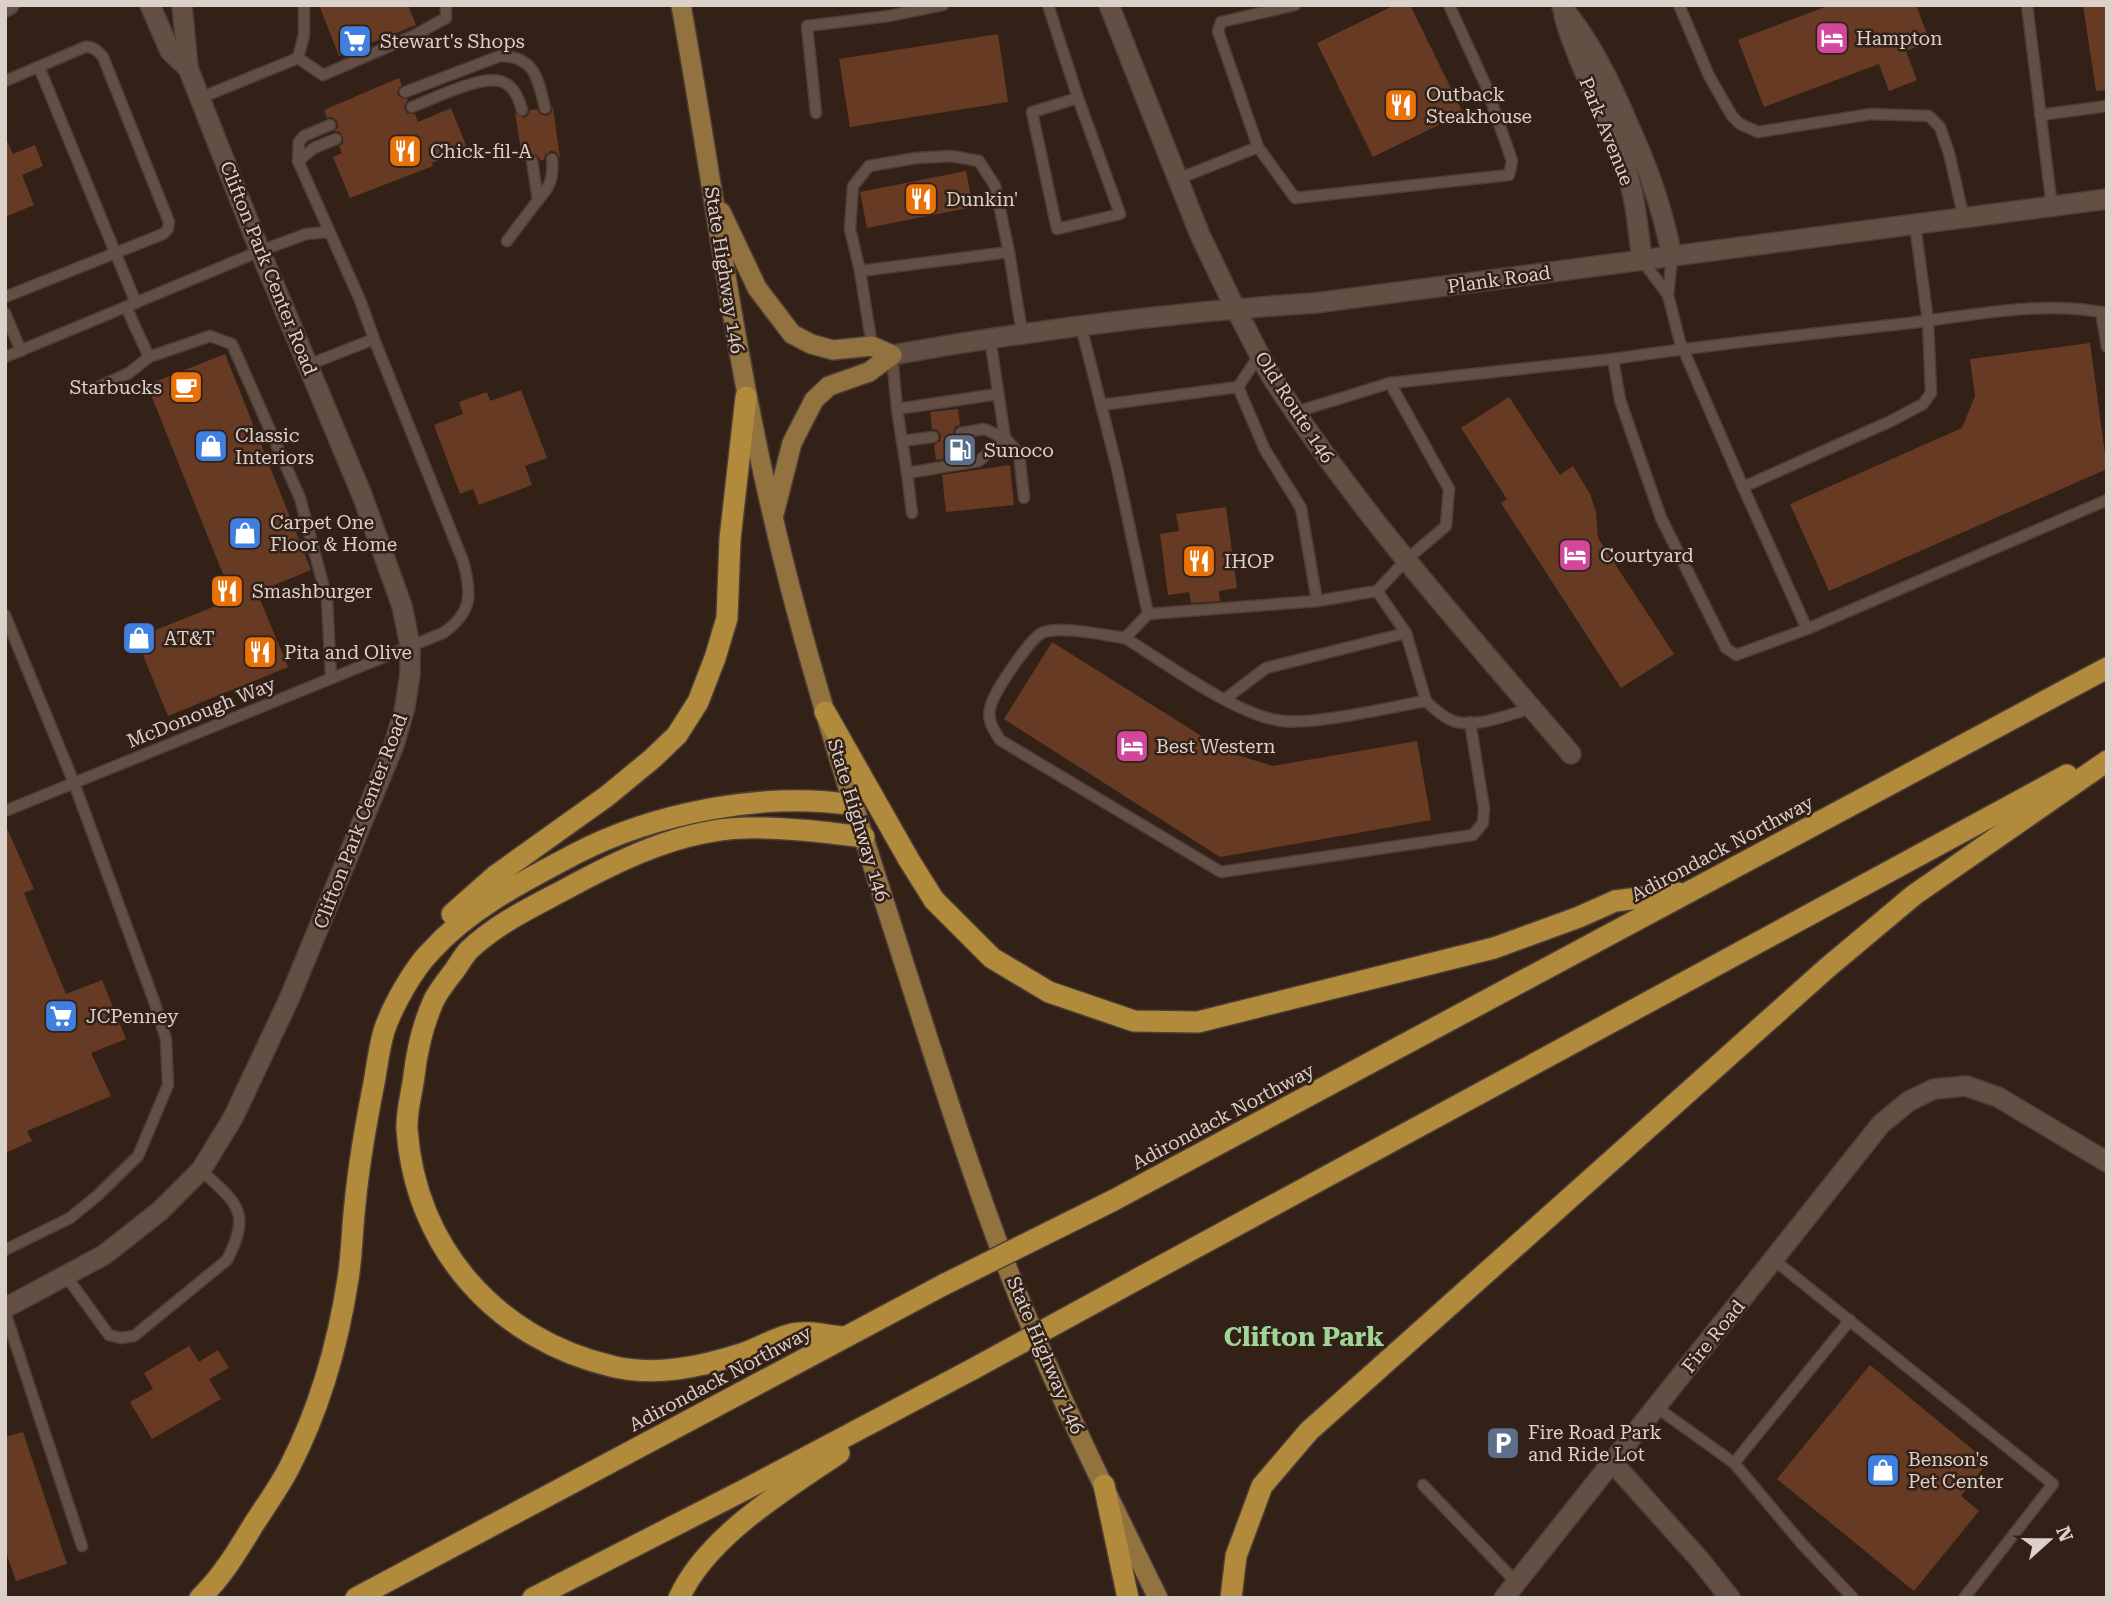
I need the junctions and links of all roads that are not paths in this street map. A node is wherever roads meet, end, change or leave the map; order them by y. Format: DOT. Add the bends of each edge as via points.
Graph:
graph roads {
  1 [pos="150,5"];
  2 [pos="182,5"];
  3 [pos="446,5"];
  4 [pos="681,5"];
  5 [pos="693,5"];
  6 [pos="943,5"];
  7 [pos="1048,5"];
  8 [pos="1109,5"];
  9 [pos="1295,5"];
  10 [pos="1449,5"];
  11 [pos="1679,5"];
  12 [pos="2026,5"];
  13 [pos="307,6"];
  14 [pos="1561,6"];
  15 [pos="687,36"];
  16 [pos="298,58"];
  17 [pos="39,67"];
  18 [pos="188,68"];
  19 [pos="5,80"];
  20 [pos="405,92"];
  21 [pos="200,98"];
  22 [pos="1078,98"];
  23 [pos="2107,106"];
  24 [pos="412,107"];
  25 [pos="545,108"];
  26 [pos="522,110"];
  27 [pos="816,113"];
  28 [pos="2040,115"];
  29 [pos="330,125"];
  30 [pos="336,139"];
  31 [pos="1258,148"];
  32 [pos="552,159"];
  33 [pos="298,161"];
  34 [pos="532,161"];
  35 [pos="1178,179"];
  36 [pos="712,192"];
  37 [pos="2107,199"];
  38 [pos="538,200"];
  39 [pos="2052,207"];
  40 [pos="1964,219"];
  41 [pos="1915,225"];
  42 [pos="329,232"];
  43 [pos="507,241"];
  44 [pos="260,251"];
  45 [pos="1009,252"];
  46 [pos="116,254"];
  47 [pos="1672,257"];
  48 [pos="1642,260"];
  49 [pos="860,271"];
  50 [pos="1668,295"];
  51 [pos="5,297"];
  52 [pos="131,305"];
  53 [pos="1236,308"];
  54 [pos="5,313"];
  55 [pos="2104,313"];
  56 [pos="1928,321"];
  57 [pos="1081,326"];
  58 [pos="1022,333"];
  59 [pos="990,338"];
  60 [pos="374,339"];
  61 [pos="872,346"];
  62 [pos="2107,347"];
  63 [pos="1682,349"];
  64 [pos="21,351"];
  65 [pos="1260,354"];
  66 [pos="892,355"];
  67 [pos="5,357"];
  68 [pos="149,358"];
  69 [pos="1613,359"];
  70 [pos="308,365"];
  71 [pos="1390,383"];
  72 [pos="1238,387"];
  73 [pos="96,388"];
  74 [pos="998,394"];
  75 [pos="746,397"];
  76 [pos="1101,405"];
  77 [pos="897,409"];
  78 [pos="1296,412"];
  79 [pos="961,433"];
  80 [pos="933,437"];
  81 [pos="1005,438"];
  82 [pos="902,441"];
  83 [pos="907,474"];
  84 [pos="1743,487"];
  85 [pos="1024,498"];
  86 [pos="2107,500"];
  87 [pos="912,513"];
  88 [pos="773,518"];
  89 [pos="1406,560"];
  90 [pos="1377,591"];
  91 [pos="1317,601"];
  92 [pos="1148,614"];
  93 [pos="5,615"];
  94 [pos="1807,629"];
  95 [pos="1406,633"];
  96 [pos="1125,638"];
  97 [pos="410,645"];
  98 [pos="2107,668"];
  99 [pos="331,677"];
  100 [pos="1225,699"];
  101 [pos="1426,701"];
  102 [pos="1532,708"];
  103 [pos="825,712"];
  104 [pos="1470,722"];
  105 [pos="2107,753"];
  106 [pos="1571,754"];
  107 [pos="2107,761"];
  108 [pos="74,783"];
  109 [pos="853,805"];
  110 [pos="5,811"];
  111 [pos="864,837"];
  112 [pos="1691,891"];
  113 [pos="430,951"];
  114 [pos="2107,1162"];
  115 [pos="201,1170"];
  116 [pos="5,1250"];
  117 [pos="1774,1260"];
  118 [pos="66,1276"];
  119 [pos="5,1310"];
  120 [pos="1850,1320"];
  121 [pos="845,1337"];
  122 [pos="932,1392"];
  123 [pos="1656,1407"];
  124 [pos="1614,1463"];
  125 [pos="1734,1463"];
  126 [pos="1104,1485"];
  127 [pos="1423,1485"];
  128 [pos="82,1546"];
  129 [pos="1510,1590"];
  130 [pos="200,1598"];
  131 [pos="356,1598"];
  132 [pos="533,1598"];
  133 [pos="679,1598"];
  134 [pos="1128,1598"];
  135 [pos="1158,1598"];
  136 [pos="1231,1598"];
  137 [pos="1730,1598"];
  138 [pos="1853,1598"];
  139 [pos="1964,1598"];
  1 -- 18 [label="street, Clifton Park Center Road" via="170,51"];
  2 -- 18 [label="street"];
  3 -- 16 [label="lane" via="446,18 323,75"];
  4 -- 15 [label="main road, State Highway 146"];
  5 -- 15 [label="main road"];
  6 -- 27 [label="lane" via="807,26"];
  7 -- 22 [label="lane"];
  8 -- 35 [label="street, Old Route 146"];
  9 -- 31 [label="lane" via="1221,22 1218,31"];
  10 -- 31 [label="lane" via="1486,86 1512,161 1509,175 1295,198"];
  11 -- 40 [label="lane" via="1709,76 1740,124 1758,132 1871,114 1929,117 1940,127 1949,153"];
  12 -- 28 [label="lane"];
  13 -- 16 [label="lane"];
  14 -- 47 [label="street" via="1597,57 1651,175"];
  14 -- 48 [label="street, Park Avenue" via="1581,66 1625,166"];
  15 -- 36 [label="main road, State Highway 146"];
  16 -- 21 [label="lane"];
  17 -- 19 [label="lane"];
  17 -- 46 [label="lane"];
  17 -- 46 [label="lane" via="90,46 103,57 169,222 163,234"];
  18 -- 21 [label="street, Clifton Park Center Road"];
  20 -- 25 [label="lane" via="500,56 515,56 524,60 539,80"];
  21 -- 44 [label="street, Clifton Park Center Road"];
  22 -- 22 [label="lane" via="1120,214 1056,229 1032,112"];
  23 -- 28 [label="lane"];
  24 -- 26 [label="lane" via="473,84 500,81 517,95"];
  28 -- 39 [label="lane"];
  29 -- 33 [label="lane" via="304,136"];
  30 -- 33 [label="lane"];
  31 -- 35 [label="lane"];
  32 -- 38 [label="lane" via="552,181"];
  33 -- 42 [label="lane"];
  34 -- 38 [label="lane"];
  35 -- 53 [label="street, Old Route 146"];
  36 -- 61 [label="main road" via="757,288 792,334 833,349"];
  36 -- 75 [label="main road, State Highway 146"];
  37 -- 39 [label="street, Plank Road"];
  38 -- 43 [label="lane"];
  39 -- 40 [label="street, Plank Road"];
  40 -- 41 [label="street, Plank Road"];
  41 -- 47 [label="street, Plank Road"];
  41 -- 56 [label="lane"];
  42 -- 44 [label="lane" via="306,234"];
  42 -- 60 [label="lane"];
  44 -- 52 [label="lane"];
  44 -- 70 [label="street, Clifton Park Center Road"];
  45 -- 49 [label="lane"];
  45 -- 49 [label="lane" via="995,186 979,161 951,156 916,158 869,166 853,186 850,229"];
  45 -- 58 [label="lane"];
  46 -- 51 [label="lane"];
  46 -- 52 [label="lane"];
  47 -- 48 [label="street, Plank Road"];
  47 -- 50 [label="lane"];
  48 -- 50 [label="lane"];
  48 -- 53 [label="street, Plank Road" via="1315,303"];
  49 -- 61 [label="lane"];
  50 -- 63 [label="lane"];
  52 -- 64 [label="lane"];
  52 -- 68 [label="lane"];
  53 -- 57 [label="street, Plank Road"];
  53 -- 65 [label="street, Old Route 146"];
  54 -- 64 [label="lane"];
  55 -- 56 [label="lane" via="2084,309 1984,312"];
  55 -- 62 [label="lane"];
  56 -- 63 [label="lane"];
  56 -- 84 [label="lane" via="1931,393 1923,404"];
  57 -- 58 [label="street, Plank Road"];
  57 -- 76 [label="lane"];
  58 -- 59 [label="street, Plank Road"];
  59 -- 66 [label="street, Plank Road"];
  59 -- 74 [label="lane"];
  60 -- 70 [label="lane"];
  60 -- 97 [label="lane, McDonough Way" via="469,583 468,602 459,622"];
  61 -- 66 [label="main road"];
  63 -- 69 [label="lane"];
  63 -- 84 [label="lane"];
  64 -- 67 [label="lane"];
  65 -- 72 [label="lane"];
  65 -- 78 [label="street, Old Route 146"];
  66 -- 77 [label="lane"];
  66 -- 88 [label="main road" via="869,372 829,386 814,400 792,443"];
  68 -- 73 [label="lane"];
  68 -- 99 [label="lane" via="210,336 232,344 300,498 327,599"];
  69 -- 71 [label="lane"];
  69 -- 94 [label="lane" via="1620,400 1661,518 1726,648 1736,655"];
  70 -- 97 [label="street, Clifton Park Center Road" via="362,495 402,607"];
  71 -- 78 [label="lane"];
  71 -- 89 [label="lane" via="1449,489 1446,526"];
  72 -- 76 [label="lane"];
  72 -- 91 [label="lane" via="1265,450 1301,508"];
  74 -- 77 [label="lane"];
  74 -- 81 [label="lane"];
  75 -- 88 [label="main road, State Highway 146"];
  75 -- 113 [label="highway" via="730,539 727,618 698,702 677,735 652,759 454,910"];
  76 -- 92 [label="lane"];
  77 -- 82 [label="lane"];
  78 -- 89 [label="street, Old Route 146" via="1346,486"];
  79 -- 81 [label="lane" via="984,429"];
  80 -- 82 [label="lane"];
  81 -- 83 [label="lane" via="979,461"];
  81 -- 85 [label="lane" via="1018,453"];
  82 -- 83 [label="lane"];
  83 -- 87 [label="lane"];
  84 -- 94 [label="lane"];
  86 -- 94 [label="lane"];
  88 -- 103 [label="main road, State Highway 146"];
  89 -- 90 [label="lane"];
  89 -- 102 [label="street, Old Route 146"];
  90 -- 91 [label="lane"];
  90 -- 95 [label="lane"];
  91 -- 92 [label="lane"];
  92 -- 96 [label="lane"];
  93 -- 108 [label="lane"];
  95 -- 100 [label="lane" via="1266,668"];
  95 -- 101 [label="lane"];
  96 -- 100 [label="lane"];
  96 -- 104 [label="lane" via="1054,629 1040,633 1028,642 991,705 990,723 1000,740 1221,872 1473,835 1482,823 1484,808"];
  97 -- 99 [label="lane, McDonough Way"];
  97 -- 115 [label="street, Clifton Park Center Road" via="405,707 394,745 290,997 233,1118"];
  98 -- 112 [label="highway, Adirondack Northway"];
  99 -- 108 [label="lane, McDonough Way"];
  100 -- 101 [label="lane" via="1258,715 1292,721"];
  101 -- 104 [label="lane" via="1454,721"];
  102 -- 104 [label="lane"];
  102 -- 106 [label="street, Old Route 146"];
  103 -- 109 [label="main road, State Highway 146"];
  103 -- 112 [label="highway" via="934,900 992,958 1049,992 1134,1021 1198,1022 1494,948 1615,901"];
  105 -- 122 [label="highway, bridge"];
  107 -- 136 [label="highway" via="1914,895 1826,968 1309,1431 1262,1486 1236,1556"];
  108 -- 110 [label="lane, McDonough Way"];
  108 -- 116 [label="lane" via="154,1001 166,1040 168,1086 138,1156 70,1218"];
  109 -- 111 [label="main road, State Highway 146"];
  109 -- 113 [label="highway" via="784,801 644,825 592,845 478,909"];
  111 -- 121 [label="highway" via="779,828 700,833 606,867 512,917 467,952 435,999 417,1050 407,1127 415,1181 436,1238 466,1280 500,1313 542,1341 615,1367 662,1371 742,1354 793,1333"];
  111 -- 126 [label="main road, State Highway 146" via="942,1082 1017,1293"];
  112 -- 121 [label="highway, Adirondack Northway, bridge" via="1112,1201"];
  113 -- 130 [label="highway" via="384,1030 362,1148 349,1278 333,1353 312,1415 289,1469 243,1542"];
  114 -- 117 [label="street, Fire Road" via="1998,1097 1966,1086 1934,1089 1909,1101 1881,1124"];
  115 -- 118 [label="street, Clifton Park Center Road" via="160,1211 104,1255"];
  115 -- 118 [label="lane" via="233,1201 240,1216 233,1248 227,1260 134,1336 110,1335"];
  117 -- 120 [label="lane"];
  117 -- 123 [label="street, Fire Road"];
  118 -- 119 [label="street, Clifton Park Center Road"];
  119 -- 128 [label="lane"];
  120 -- 125 [label="lane"];
  120 -- 139 [label="lane" via="2053,1484"];
  121 -- 131 [label="highway, Adirondack Northway"];
  122 -- 132 [label="highway"];
  122 -- 133 [label="highway" via="759,1507 705,1558"];
  123 -- 124 [label="street, Fire Road"];
  123 -- 125 [label="lane"];
  124 -- 129 [label="street, Fire Road"];
  124 -- 137 [label="street"];
  125 -- 138 [label="lane"];
  126 -- 134 [label="highway"];
  126 -- 135 [label="main road, State Highway 146"];
  127 -- 129 [label="lane"];
}
